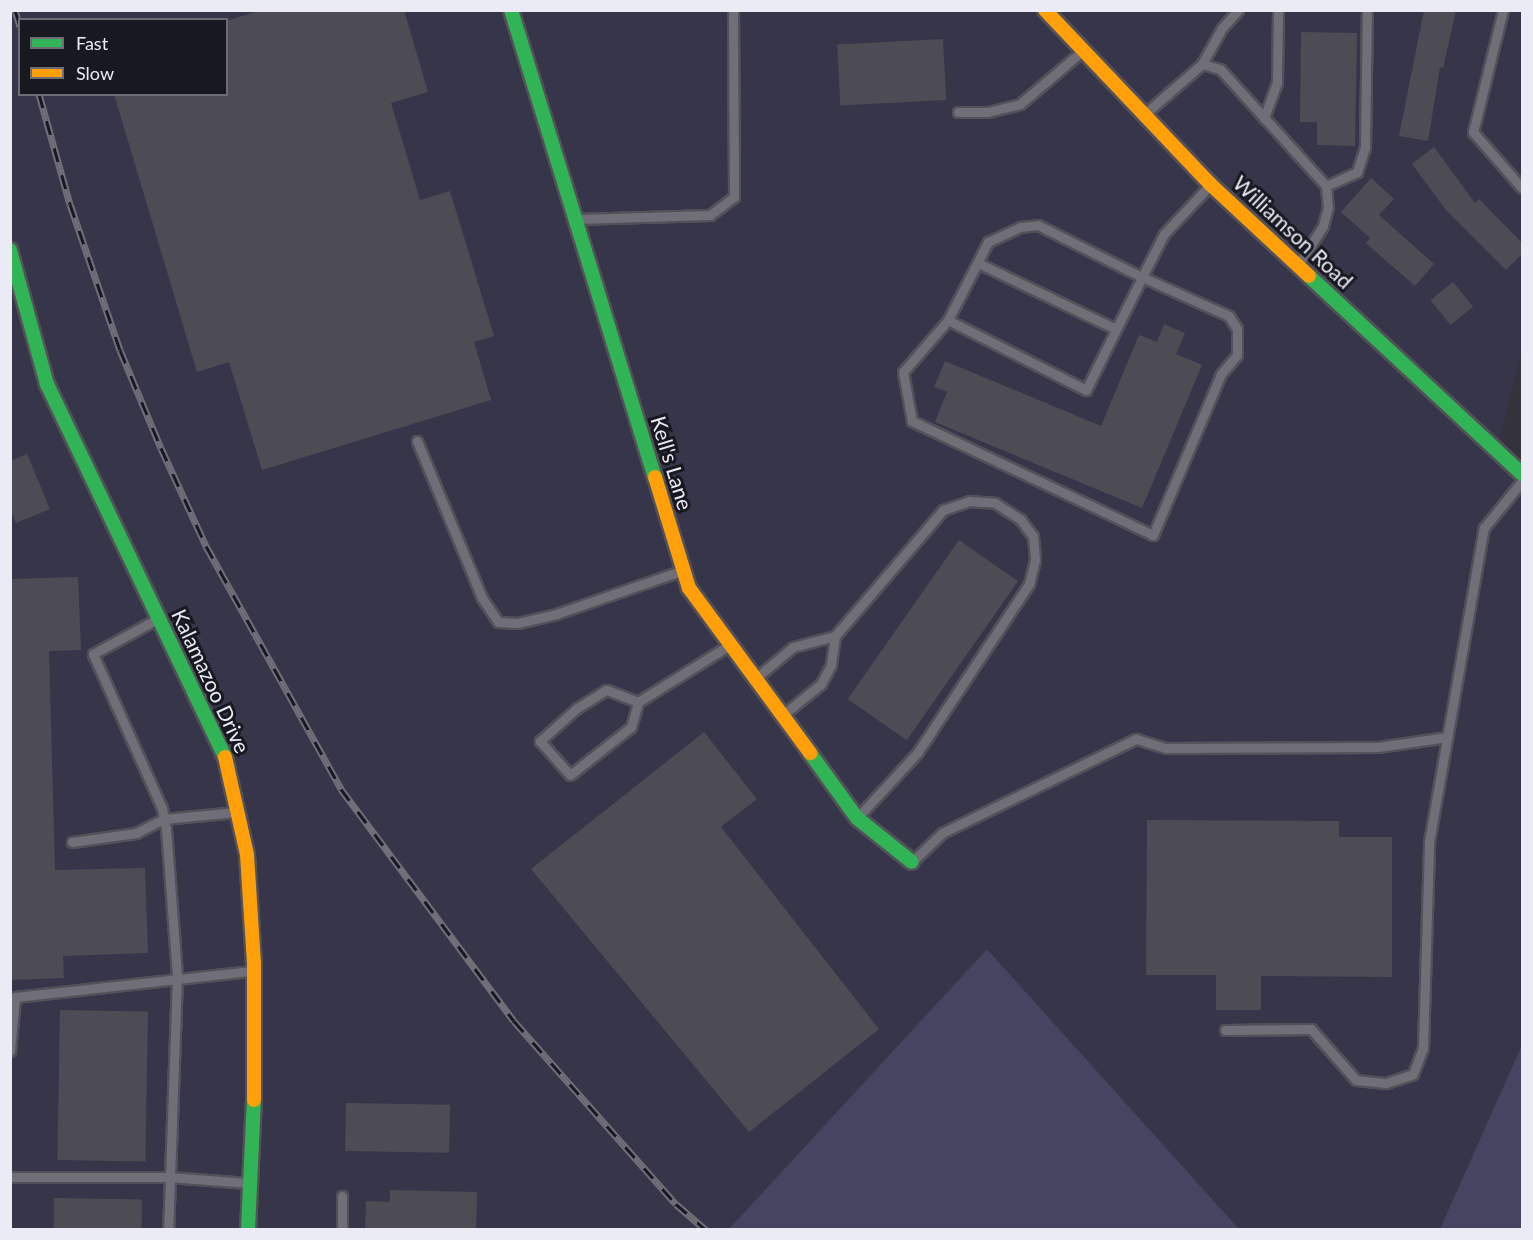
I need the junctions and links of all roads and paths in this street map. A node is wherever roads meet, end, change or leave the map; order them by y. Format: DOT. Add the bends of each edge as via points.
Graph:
graph roads {
  1 [pos="511,10"];
  2 [pos="733,10"];
  3 [pos="1046,10"];
  4 [pos="1238,10"];
  5 [pos="1278,10"];
  6 [pos="1367,10"];
  7 [pos="1503,10"];
  8 [pos="1083,50"];
  9 [pos="1202,64"];
  10 [pos="958,112"];
  11 [pos="1144,114"];
  12 [pos="1264,118"];
  13 [pos="1210,184"];
  14 [pos="1326,186"];
  15 [pos="1522,188"];
  16 [pos="574,220"];
  17 [pos="10,250"];
  18 [pos="978,263"];
  19 [pos="1298,264"];
  20 [pos="1142,277"];
  21 [pos="948,320"];
  22 [pos="1116,329"];
  23 [pos="417,441"];
  24 [pos="1522,474"];
  25 [pos="1522,481"];
  26 [pos="683,570"];
  27 [pos="159,618"];
  28 [pos="835,636"];
  29 [pos="730,645"];
  30 [pos="755,679"];
  31 [pos="638,702"];
  32 [pos="782,715"];
  33 [pos="1447,737"];
  34 [pos="238,811"];
  35 [pos="857,818"];
  36 [pos="164,819"];
  37 [pos="72,842"];
  38 [pos="912,862"];
  39 [pos="254,971"];
  40 [pos="177,977"];
  41 [pos="1225,1030"];
  42 [pos="10,1051"];
  43 [pos="10,1177"];
  44 [pos="169,1177"];
  45 [pos="251,1183"];
  46 [pos="342,1196"];
  47 [pos="168,1230"];
  48 [pos="248,1230"];
  49 [pos="342,1230"];
  1 -- 16 [label="street, Kell's Lane"];
  2 -- 16 [label="lane" via="734,197 710,215"];
  3 -- 8 [label="street, Williamson Road"];
  4 -- 9 [label="lane" via="1222,28"];
  5 -- 12 [label="lane" via="1277,83"];
  6 -- 14 [label="lane" via="1365,148 1357,172"];
  7 -- 15 [label="lane" via="1473,132"];
  8 -- 10 [label="lane" via="1020,104 988,112"];
  8 -- 11 [label="street, Williamson Road"];
  9 -- 11 [label="lane"];
  9 -- 12 [label="lane" via="1220,69"];
  11 -- 13 [label="street, Williamson Road"];
  12 -- 14 [label="lane"];
  13 -- 19 [label="street, Williamson Road"];
  13 -- 20 [label="lane" via="1164,234"];
  14 -- 19 [label="lane" via="1328,207 1323,225"];
  16 -- 26 [label="street, Kell's Lane"];
  17 -- 27 [label="street, Kalamazoo Drive" via="47,384"];
  18 -- 20 [label="lane" via="988,242 1020,226 1038,225"];
  18 -- 21 [label="lane"];
  18 -- 22 [label="lane"];
  19 -- 24 [label="street, Williamson Road"];
  20 -- 21 [label="lane" via="1230,316 1237,329 1237,355 1221,374 1153,535 912,421 903,372"];
  20 -- 22 [label="lane"];
  21 -- 22 [label="lane" via="1086,390"];
  23 -- 26 [label="lane" via="482,598 498,622 518,623 593,604"];
  25 -- 33 [label="lane" via="1484,528"];
  26 -- 29 [label="street, Kell's Lane" via="689,588"];
  27 -- 34 [label="street, Kalamazoo Drive" via="228,764"];
  27 -- 36 [label="lane" via="93,654"];
  28 -- 30 [label="lane" via="793,647"];
  28 -- 32 [label="lane" via="831,665 821,684"];
  28 -- 35 [label="lane" via="943,510 969,501 995,503 1020,519 1033,536 1035,560 1029,584 918,752"];
  29 -- 30 [label="street, Kell's Lane"];
  29 -- 31 [label="lane"];
  30 -- 32 [label="street, Kell's Lane"];
  31 -- 31 [label="lane" via="631,727 570,775 540,741 577,708 606,690"];
  32 -- 35 [label="street, Kell's Lane"];
  33 -- 38 [label="lane" via="1349,747 1166,748 1136,739 942,832"];
  33 -- 41 [label="lane" via="1429,842 1423,1048 1413,1074 1386,1083 1356,1080 1311,1029"];
  34 -- 36 [label="lane"];
  34 -- 39 [label="street, Kalamazoo Drive" via="247,855"];
  35 -- 38 [label="street, Kell's Lane"];
  36 -- 37 [label="lane" via="136,833"];
  36 -- 40 [label="lane"];
  39 -- 40 [label="lane"];
  39 -- 45 [label="street, Kalamazoo Drive"];
  40 -- 42 [label="lane" via="15,997"];
  40 -- 44 [label="lane"];
  43 -- 44 [label="lane"];
  44 -- 45 [label="lane"];
  44 -- 47 [label="lane"];
  45 -- 48 [label="street, Kalamazoo Drive"];
  46 -- 49 [label="lane"];
}
